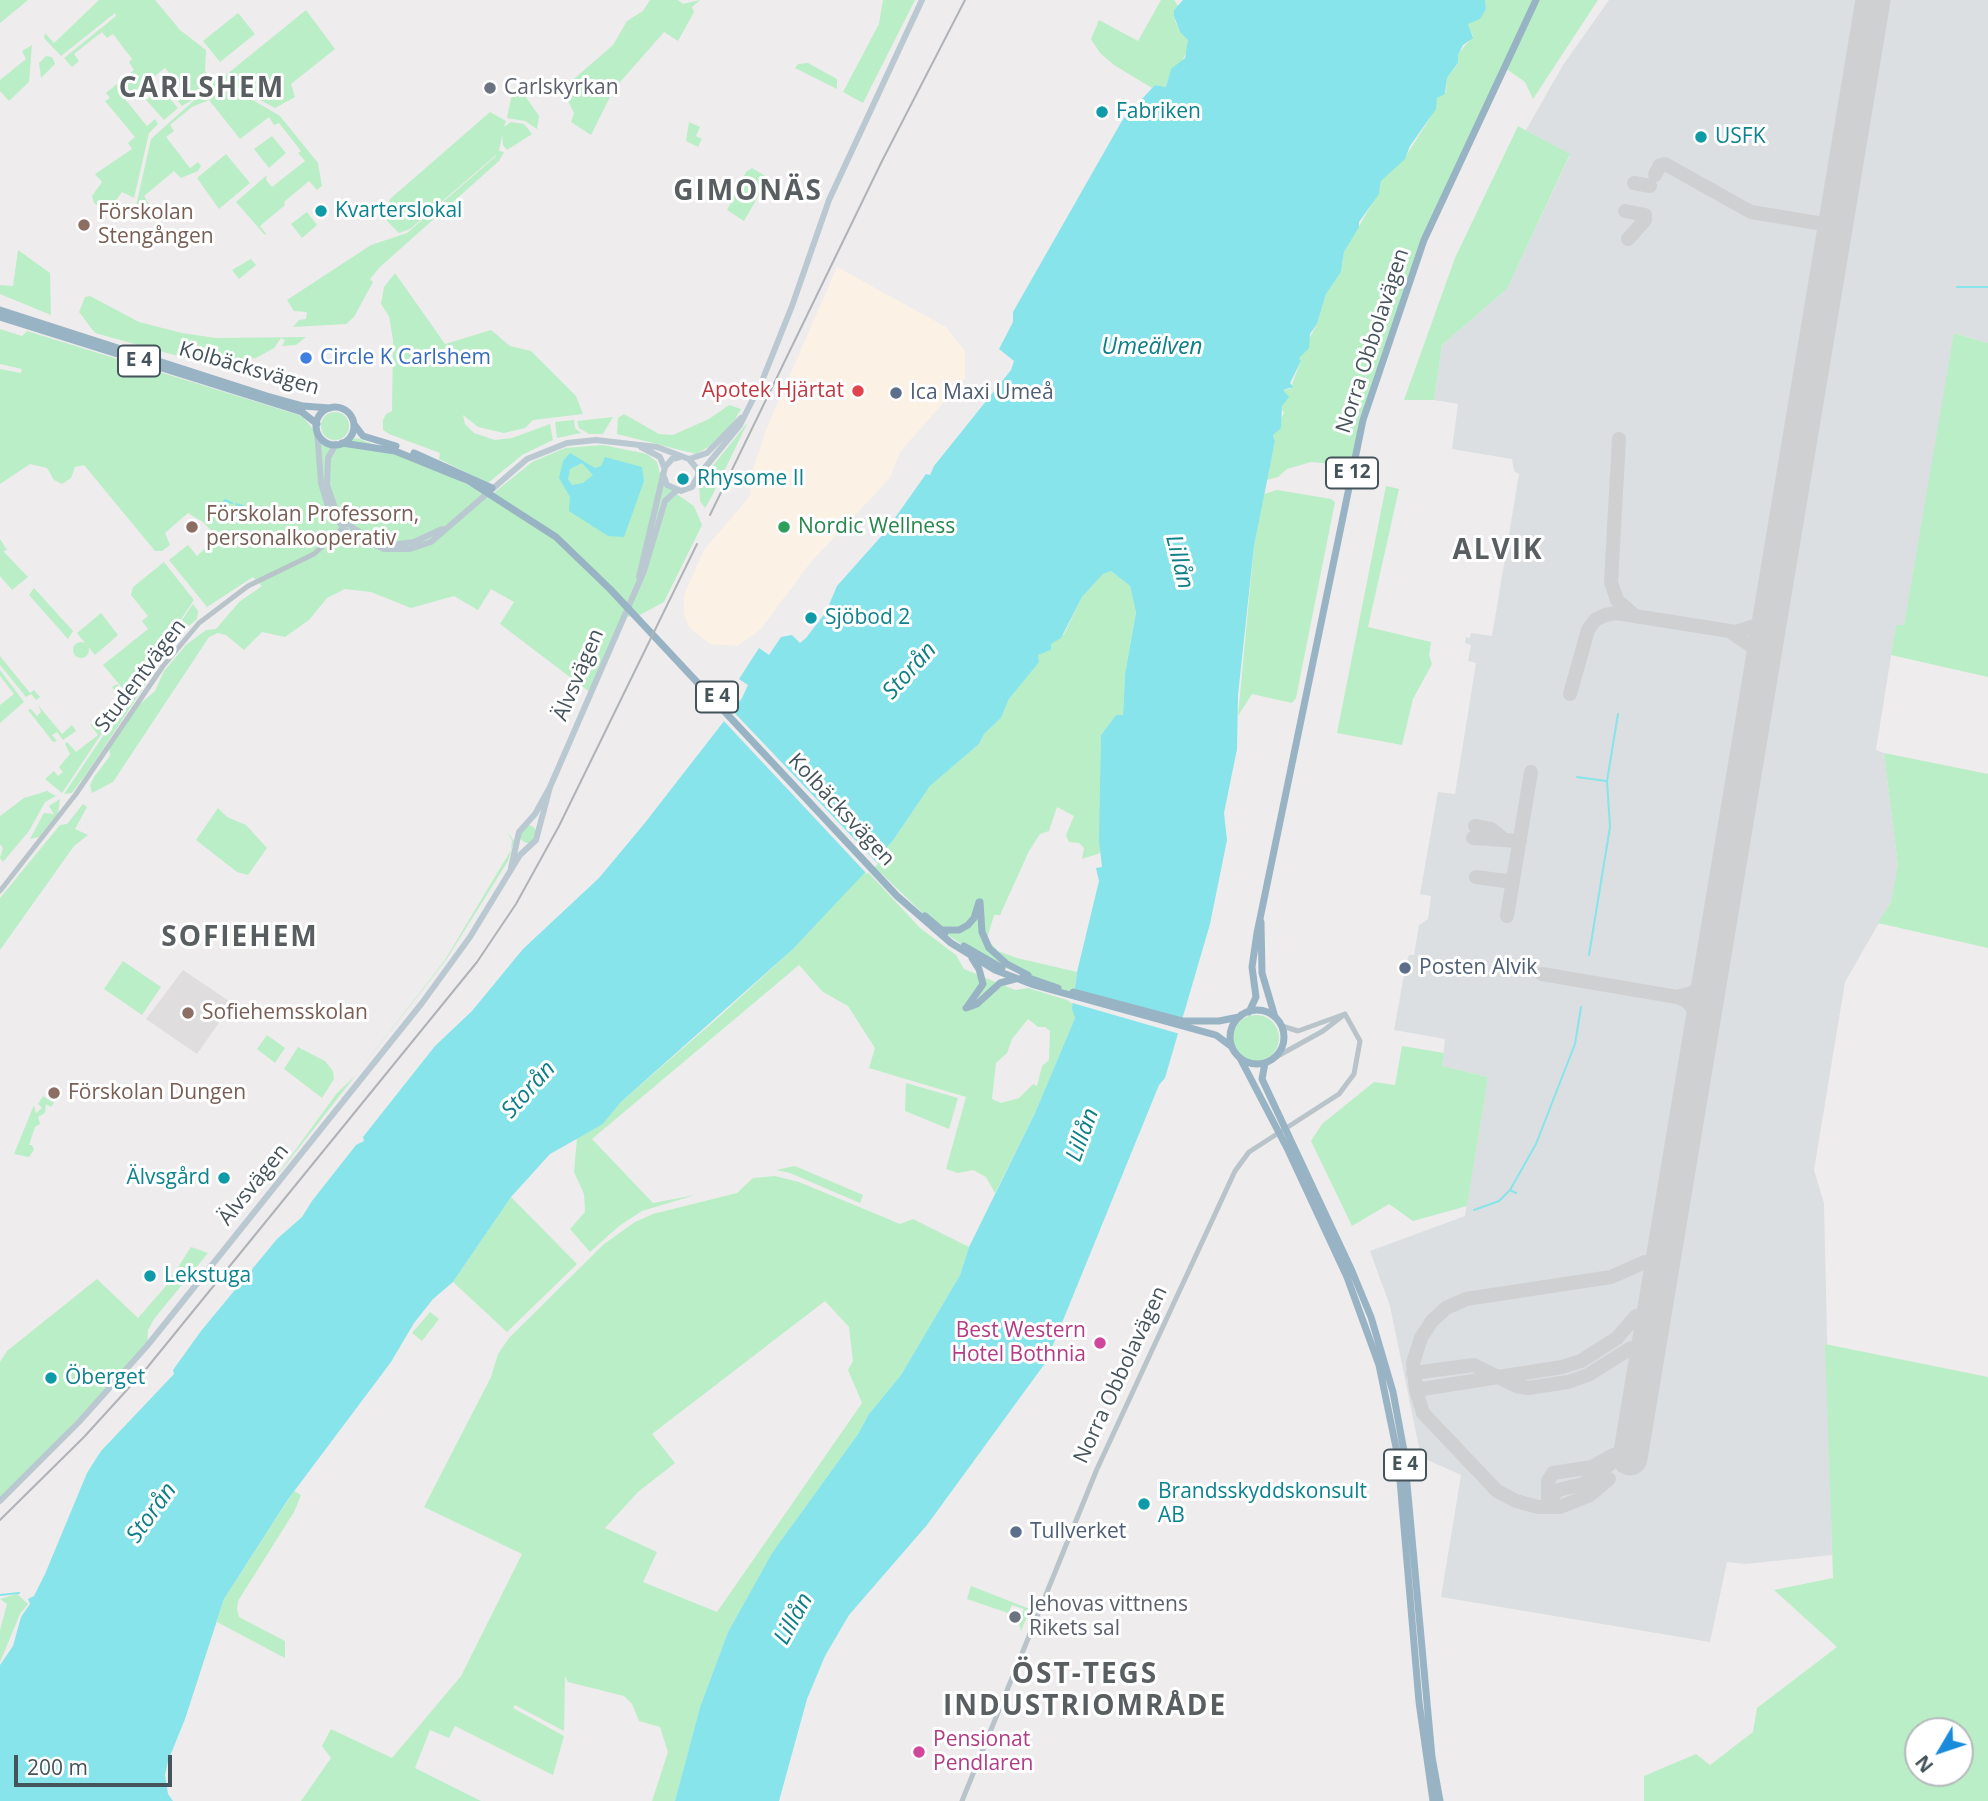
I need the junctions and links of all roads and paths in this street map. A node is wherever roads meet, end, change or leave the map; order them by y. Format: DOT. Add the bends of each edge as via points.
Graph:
graph roads {
  1 [pos="922,0"];
  2 [pos="1536,0"];
  3 [pos="0,310"];
  4 [pos="0,317"];
  5 [pos="330,408"];
  6 [pos="743,417"];
  7 [pos="354,424"];
  8 [pos="317,427"];
  9 [pos="339,444"];
  10 [pos="641,447"];
  11 [pos="411,455"];
  12 [pos="686,458"];
  13 [pos="664,471"];
  14 [pos="698,476"];
  15 [pos="676,491"];
  16 [pos="345,526"];
  17 [pos="639,577"];
  18 [pos="551,787"];
  19 [pos="528,824"];
  20 [pos="538,833"];
  21 [pos="518,836"];
  22 [pos="530,844"];
  23 [pos="511,870"];
  24 [pos="0,891"];
  25 [pos="898,894"];
  26 [pos="1261,918"];
  27 [pos="941,930"];
  28 [pos="971,956"];
  29 [pos="1017,978"];
  30 [pos="1041,982"];
  31 [pos="1050,988"];
  32 [pos="1249,1012"];
  33 [pos="1345,1014"];
  34 [pos="1239,1017"];
  35 [pos="1276,1017"];
  36 [pos="1282,1026"];
  37 [pos="1194,1027"];
  38 [pos="1232,1047"];
  39 [pos="1276,1057"];
  40 [pos="1240,1058"];
  41 [pos="1265,1063"];
  42 [pos="1291,1149"];
  43 [pos="0,1501"];
  44 [pos="962,1801"];
  45 [pos="1433,1801"];
  46 [pos="1440,1801"];
  1 -- 6 [label="main road" via="829,200 778,344"];
  2 -- 26 [label="highway, Norra Obbolavägen / E 12" via="1424,240 1363,421"];
  3 -- 5 [label="highway, Kolbäcksvägen / E 4" via="267,396"];
  4 -- 8 [label="highway, Kolbäcksvägen / E 4" via="302,412"];
  5 -- 7 [label="highway, E 4" via="343,409"];
  5 -- 8 [label="highway" via="322,412"];
  6 -- 12 [label="main road" via="707,453"];
  6 -- 14 [label="main road"];
  7 -- 9 [label="highway" via="349,438"];
  7 -- 11 [label="highway, Kolbäcksvägen / E 4" via="363,436"];
  8 -- 9 [label="highway, E 4" via="323,439"];
  8 -- 16 [label="main road, Kolbäcksvägen" via="323,495"];
  9 -- 11 [label="highway, Kolbäcksvägen / E 4" via="373,445"];
  9 -- 16 [label="main road" via="328,458 326,480"];
  10 -- 12 [label="main road" via="657,447"];
  10 -- 13 [label="main road" via="660,457"];
  10 -- 16 [label="main road" via="587,440 545,450 518,466 450,525 414,542 371,539"];
  11 -- 25 [label="highway, Kolbäcksvägen / E 4" via="493,494 582,560"];
  12 -- 13 [label="main road" via="672,459"];
  12 -- 14 [label="main road" via="694,463"];
  13 -- 15 [label="main road" via="667,485"];
  13 -- 17 [label="main road, Älvsvägen"];
  14 -- 15 [label="main road" via="692,487"];
  15 -- 17 [label="main road, Älvsvägen" via="665,501"];
  16 -- 24 [label="street, Studentvägen" via="307,559 234,595 190,633"];
  17 -- 18 [label="main road, Älvsvägen"];
  18 -- 19 [label="main road, Älvsvägen"];
  18 -- 20 [label="main road, Älvsvägen"];
  19 -- 20 [label="main road"];
  19 -- 21 [label="main road"];
  20 -- 22 [label="main road"];
  21 -- 22 [label="main road"];
  21 -- 23 [label="main road, Älvsvägen"];
  22 -- 23 [label="main road, Älvsvägen"];
  23 -- 43 [label="main road, Älvsvägen" via="437,985 195,1288 110,1388"];
  25 -- 27 [label="highway, Kolbäcksvägen / E 4"];
  25 -- 28 [label="highway, Kolbäcksvägen / E 4" via="935,932"];
  26 -- 32 [label="highway, Norra Obbolavägen / E 12" via="1253,957 1255,1002"];
  26 -- 35 [label="highway, Norra Obbolavägen / E 12" via="1262,973"];
  27 -- 30 [label="highway, Kolbäcksvägen / E 4" via="999,966"];
  27 -- 30 [label="highway" via="968,925 980,902 982,932 989,948 1007,964"];
  28 -- 29 [label="highway, Kolbäcksvägen / E 4"];
  28 -- 29 [label="highway" via="983,984 966,1008 977,1004 1000,982"];
  29 -- 31 [label="highway, Kolbäcksvägen / E 4"];
  30 -- 31 [label="highway, Kolbäcksvägen / E 4"];
  31 -- 37 [label="highway, Kolbäcksvägen / E 4"];
  32 -- 34 [label="highway, E 4"];
  32 -- 35 [label="highway" via="1265,1011"];
  33 -- 36 [label="street" via="1298,1031"];
  33 -- 39 [label="street"];
  33 -- 44 [label="street, Norra Obbolavägen" via="1360,1041 1354,1074 1339,1094 1249,1153 1235,1171 1097,1469"];
  34 -- 37 [label="highway, Kolbäcksvägen / E 4"];
  34 -- 38 [label="highway" via="1232,1028"];
  35 -- 36 [label="highway"];
  36 -- 39 [label="highway" via="1284,1043"];
  37 -- 38 [label="highway, Kolbäcksvägen / E 4" via="1220,1036"];
  38 -- 40 [label="highway, E 4"];
  39 -- 41 [label="highway"];
  40 -- 41 [label="highway" via="1251,1064"];
  40 -- 42 [label="highway, E 4"];
  41 -- 42 [label="highway, E 4" via="1262,1079"];
  42 -- 45 [label="highway, E 4" via="1356,1298 1388,1398"];
  42 -- 46 [label="highway, E 4" via="1371,1317 1394,1392"];
}
